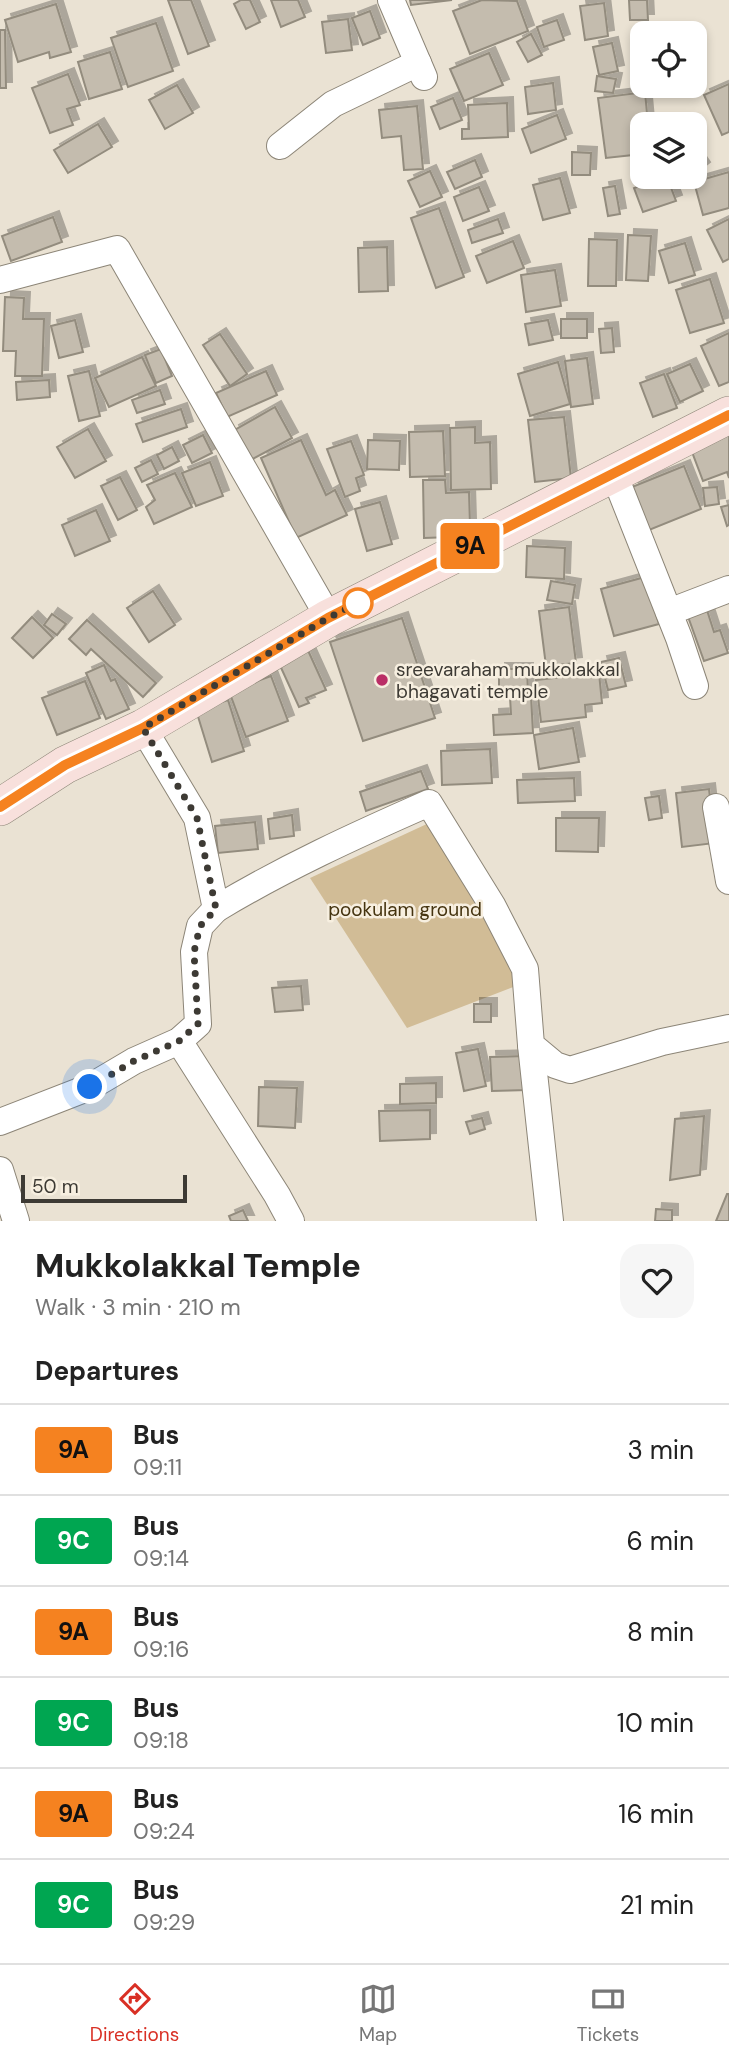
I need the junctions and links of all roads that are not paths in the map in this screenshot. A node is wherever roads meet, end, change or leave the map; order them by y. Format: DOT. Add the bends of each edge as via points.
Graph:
graph roads {
  1 [pos="391,0"];
  2 [pos="280,146"];
  3 [pos="0,280"];
  4 [pos="729,415"];
  5 [pos="614,474"];
  6 [pos="729,589"];
  7 [pos="669,612"];
  8 [pos="328,618"];
  9 [pos="695,686"];
  10 [pos="143,728"];
  11 [pos="0,805"];
  12 [pos="716,807"];
  13 [pos="729,881"];
  14 [pos="216,909"];
  15 [pos="729,1028"];
  16 [pos="179,1041"];
  17 [pos="531,1045"];
  18 [pos="0,1122"];
  19 [pos="0,1170"];
  20 [pos="16,1221"];
  21 [pos="291,1221"];
  22 [pos="550,1221"];
  1 -- 2 [label="street" via="421,70 332,104"];
  3 -- 8 [label="street" via="117,249"];
  4 -- 5 [label="main road"];
  5 -- 7 [label="street"];
  5 -- 8 [label="main road"];
  6 -- 7 [label="street"];
  7 -- 9 [label="street"];
  8 -- 10 [label="main road"];
  10 -- 11 [label="main road" via="65,765"];
  10 -- 14 [label="street" via="197,818"];
  12 -- 13 [label="street"];
  14 -- 16 [label="street" via="200,926 194,952 198,1024"];
  14 -- 17 [label="street" via="262,881 429,803 525,969"];
  15 -- 17 [label="street" via="662,1042 570,1070 555,1065"];
  16 -- 18 [label="street" via="90,1087"];
  16 -- 21 [label="street"];
  17 -- 22 [label="street"];
  19 -- 20 [label="street"];
}
